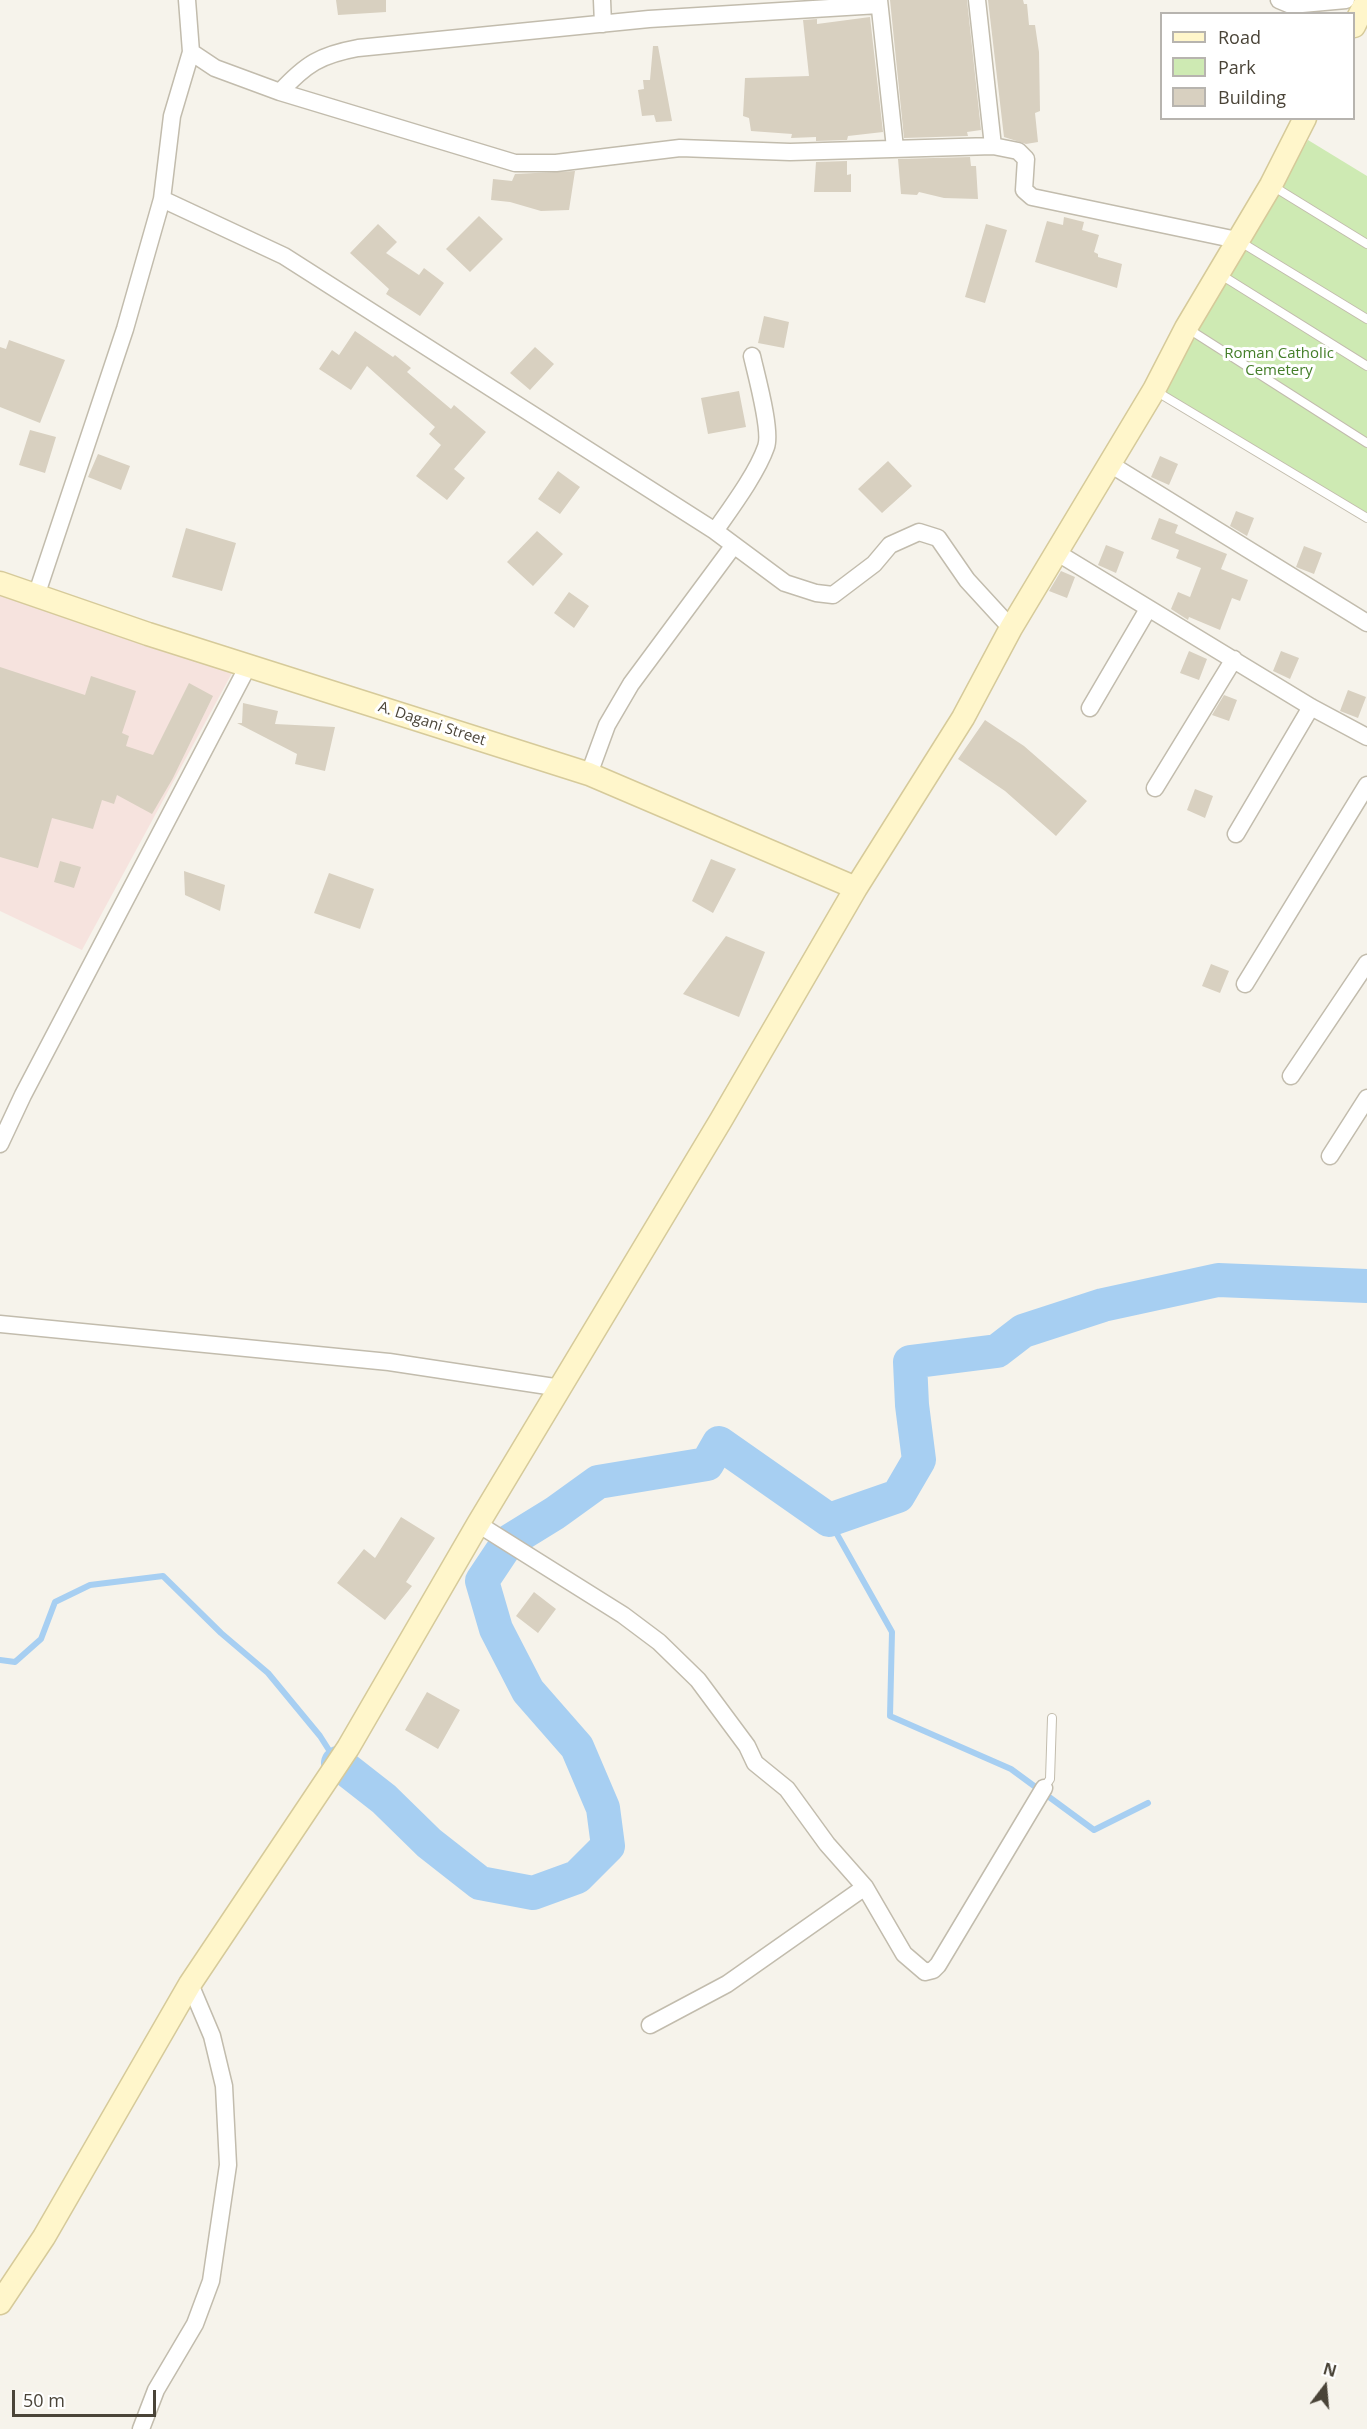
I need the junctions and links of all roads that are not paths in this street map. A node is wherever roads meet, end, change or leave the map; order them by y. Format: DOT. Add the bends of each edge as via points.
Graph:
graph roads {
  1 [pos="187,0"];
  2 [pos="602,0"];
  3 [pos="978,0"];
  4 [pos="1279,0"];
  5 [pos="1346,0"];
  6 [pos="1367,0"];
  7 [pos="879,2"];
  8 [pos="1355,22"];
  9 [pos="603,24"];
  10 [pos="191,52"];
  11 [pos="280,92"];
  12 [pos="1304,120"];
  13 [pos="993,147"];
  14 [pos="895,148"];
  15 [pos="1271,185"];
  16 [pos="162,199"];
  17 [pos="1237,240"];
  18 [pos="1367,244"];
  19 [pos="1218,273"];
  20 [pos="1367,319"];
  21 [pos="1186,328"];
  22 [pos="752,356"];
  23 [pos="1367,366"];
  24 [pos="1154,390"];
  25 [pos="1367,443"];
  26 [pos="1110,464"];
  27 [pos="1367,518"];
  28 [pos="715,531"];
  29 [pos="734,545"];
  30 [pos="1056,552"];
  31 [pos="0,583"];
  32 [pos="36,596"];
  33 [pos="1149,609"];
  34 [pos="1367,623"];
  35 [pos="1011,628"];
  36 [pos="1234,659"];
  37 [pos="248,666"];
  38 [pos="1311,706"];
  39 [pos="1090,708"];
  40 [pos="1367,737"];
  41 [pos="590,774"];
  42 [pos="1367,785"];
  43 [pos="1155,788"];
  44 [pos="1236,834"];
  45 [pos="856,888"];
  46 [pos="1367,963"];
  47 [pos="1245,984"];
  48 [pos="1291,1076"];
  49 [pos="1367,1098"];
  50 [pos="0,1144"];
  51 [pos="1330,1155"];
  52 [pos="0,1324"];
  53 [pos="561,1388"];
  54 [pos="484,1527"];
  55 [pos="1052,1718"];
  56 [pos="1044,1788"];
  57 [pos="865,1887"];
  58 [pos="189,1984"];
  59 [pos="650,2025"];
  60 [pos="0,2302"];
  61 [pos="141,2429"];
  1 -- 10 [label="street"];
  2 -- 9 [label="street"];
  3 -- 13 [label="street"];
  4 -- 5 [label="street" via="1292,5"];
  6 -- 8 [label="main road"];
  7 -- 9 [label="street"];
  7 -- 14 [label="street"];
  9 -- 11 [label="street" via="333,52 299,71"];
  10 -- 11 [label="street" via="215,68"];
  10 -- 16 [label="street" via="172,116"];
  11 -- 14 [label="street" via="515,163 556,163 680,148 790,152"];
  12 -- 15 [label="main road"];
  13 -- 14 [label="street"];
  13 -- 17 [label="street" via="1018,151 1026,159 1024,190 1032,197"];
  15 -- 17 [label="main road"];
  15 -- 18 [label="lane"];
  16 -- 28 [label="street" via="284,256"];
  16 -- 32 [label="street" via="125,329"];
  17 -- 19 [label="main road"];
  17 -- 20 [label="lane"];
  19 -- 21 [label="main road"];
  19 -- 23 [label="lane"];
  21 -- 24 [label="main road"];
  21 -- 25 [label="lane"];
  22 -- 28 [label="street" via="767,445"];
  24 -- 26 [label="main road"];
  24 -- 27 [label="lane"];
  26 -- 30 [label="main road"];
  26 -- 34 [label="street"];
  28 -- 29 [label="street"];
  29 -- 35 [label="street" via="785,583 833,595 874,564 890,546 919,532 938,538 967,580"];
  29 -- 41 [label="street" via="631,684 607,725"];
  30 -- 33 [label="street"];
  30 -- 35 [label="main road"];
  31 -- 32 [label="main road, A. Dagani Street"];
  32 -- 37 [label="main road, A. Dagani Street"];
  33 -- 36 [label="street"];
  33 -- 39 [label="street"];
  35 -- 45 [label="main road" via="963,718"];
  36 -- 38 [label="street"];
  36 -- 43 [label="street"];
  37 -- 41 [label="main road, A. Dagani Street"];
  37 -- 50 [label="street"];
  38 -- 40 [label="street"];
  38 -- 44 [label="street"];
  41 -- 45 [label="main road, A. Dagani Street"];
  42 -- 47 [label="street"];
  45 -- 53 [label="main road"];
  46 -- 48 [label="street"];
  49 -- 51 [label="street"];
  52 -- 53 [label="street" via="389,1362"];
  53 -- 54 [label="main road"];
  54 -- 57 [label="street" via="659,1642 698,1680 756,1763 787,1789"];
  54 -- 58 [label="main road" via="348,1748"];
  55 -- 56 [label="lane" via="1050,1779"];
  56 -- 57 [label="street" via="938,1965 928,1972 904,1954"];
  57 -- 59 [label="street" via="727,1984"];
  58 -- 60 [label="main road" via="44,2238"];
  58 -- 61 [label="street" via="212,2036 224,2086 228,2165 211,2281 195,2324 156,2390"];
}
